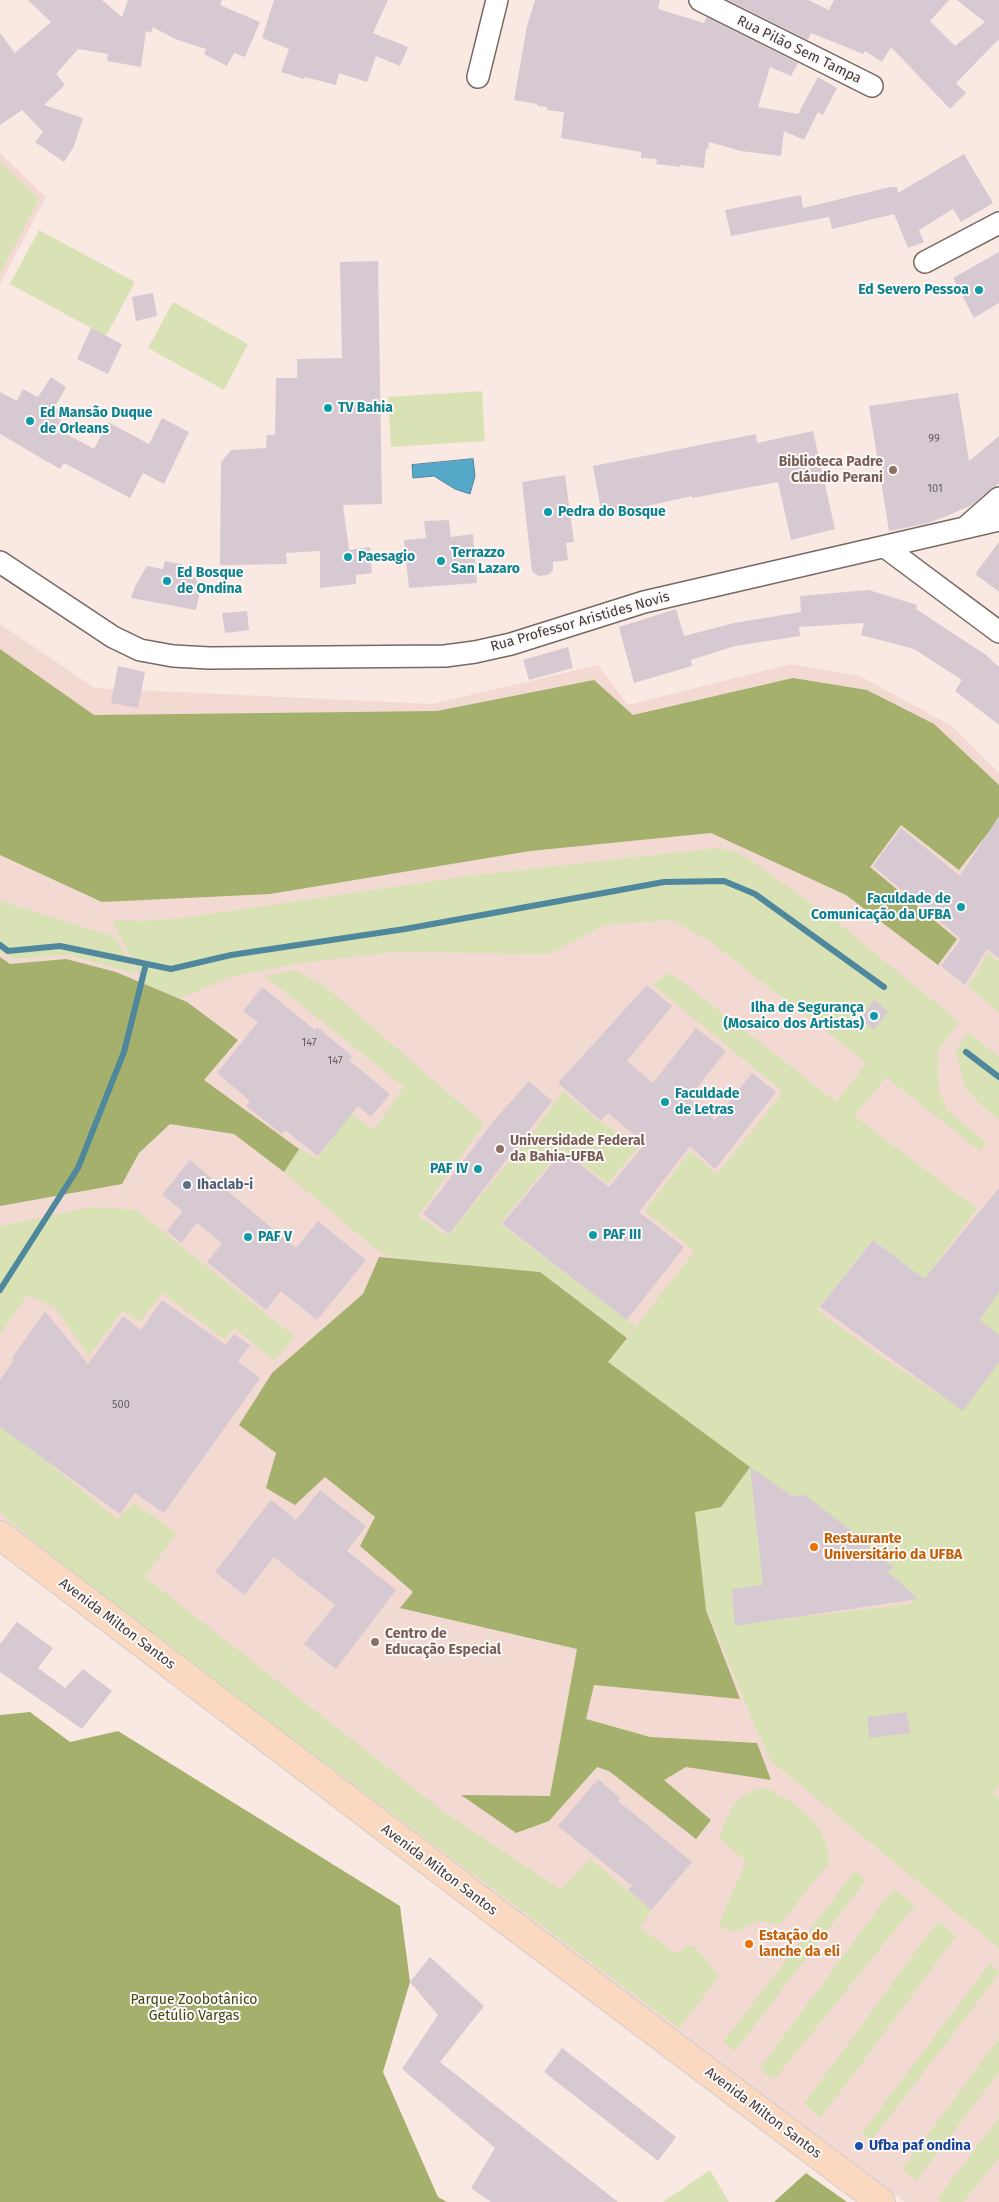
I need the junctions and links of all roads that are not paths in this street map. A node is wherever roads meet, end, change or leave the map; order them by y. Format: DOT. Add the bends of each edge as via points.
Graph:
graph roads {
  1 [pos="497,0"];
  2 [pos="700,0"];
  3 [pos="478,77"];
  4 [pos="872,86"];
  5 [pos="999,223"];
  6 [pos="925,262"];
  7 [pos="999,498"];
  8 [pos="999,520"];
  9 [pos="966,527"];
  10 [pos="885,547"];
  11 [pos="0,562"];
  12 [pos="999,632"];
  13 [pos="0,1535"];
  14 [pos="880,2202"];
  1 -- 3 [label="street"];
  2 -- 4 [label="street, Rua Pilão Sem Tampa"];
  5 -- 6 [label="street"];
  7 -- 9 [label="street"];
  8 -- 9 [label="street, Rua Professor Aristides Novis"];
  9 -- 10 [label="street, Rua Professor Aristides Novis"];
  10 -- 11 [label="street, Rua Professor Aristides Novis" via="644,602 511,644 446,656 209,658 140,650 113,637"];
  10 -- 12 [label="street"];
  13 -- 14 [label="main road, Avenida Milton Santos"];
}
